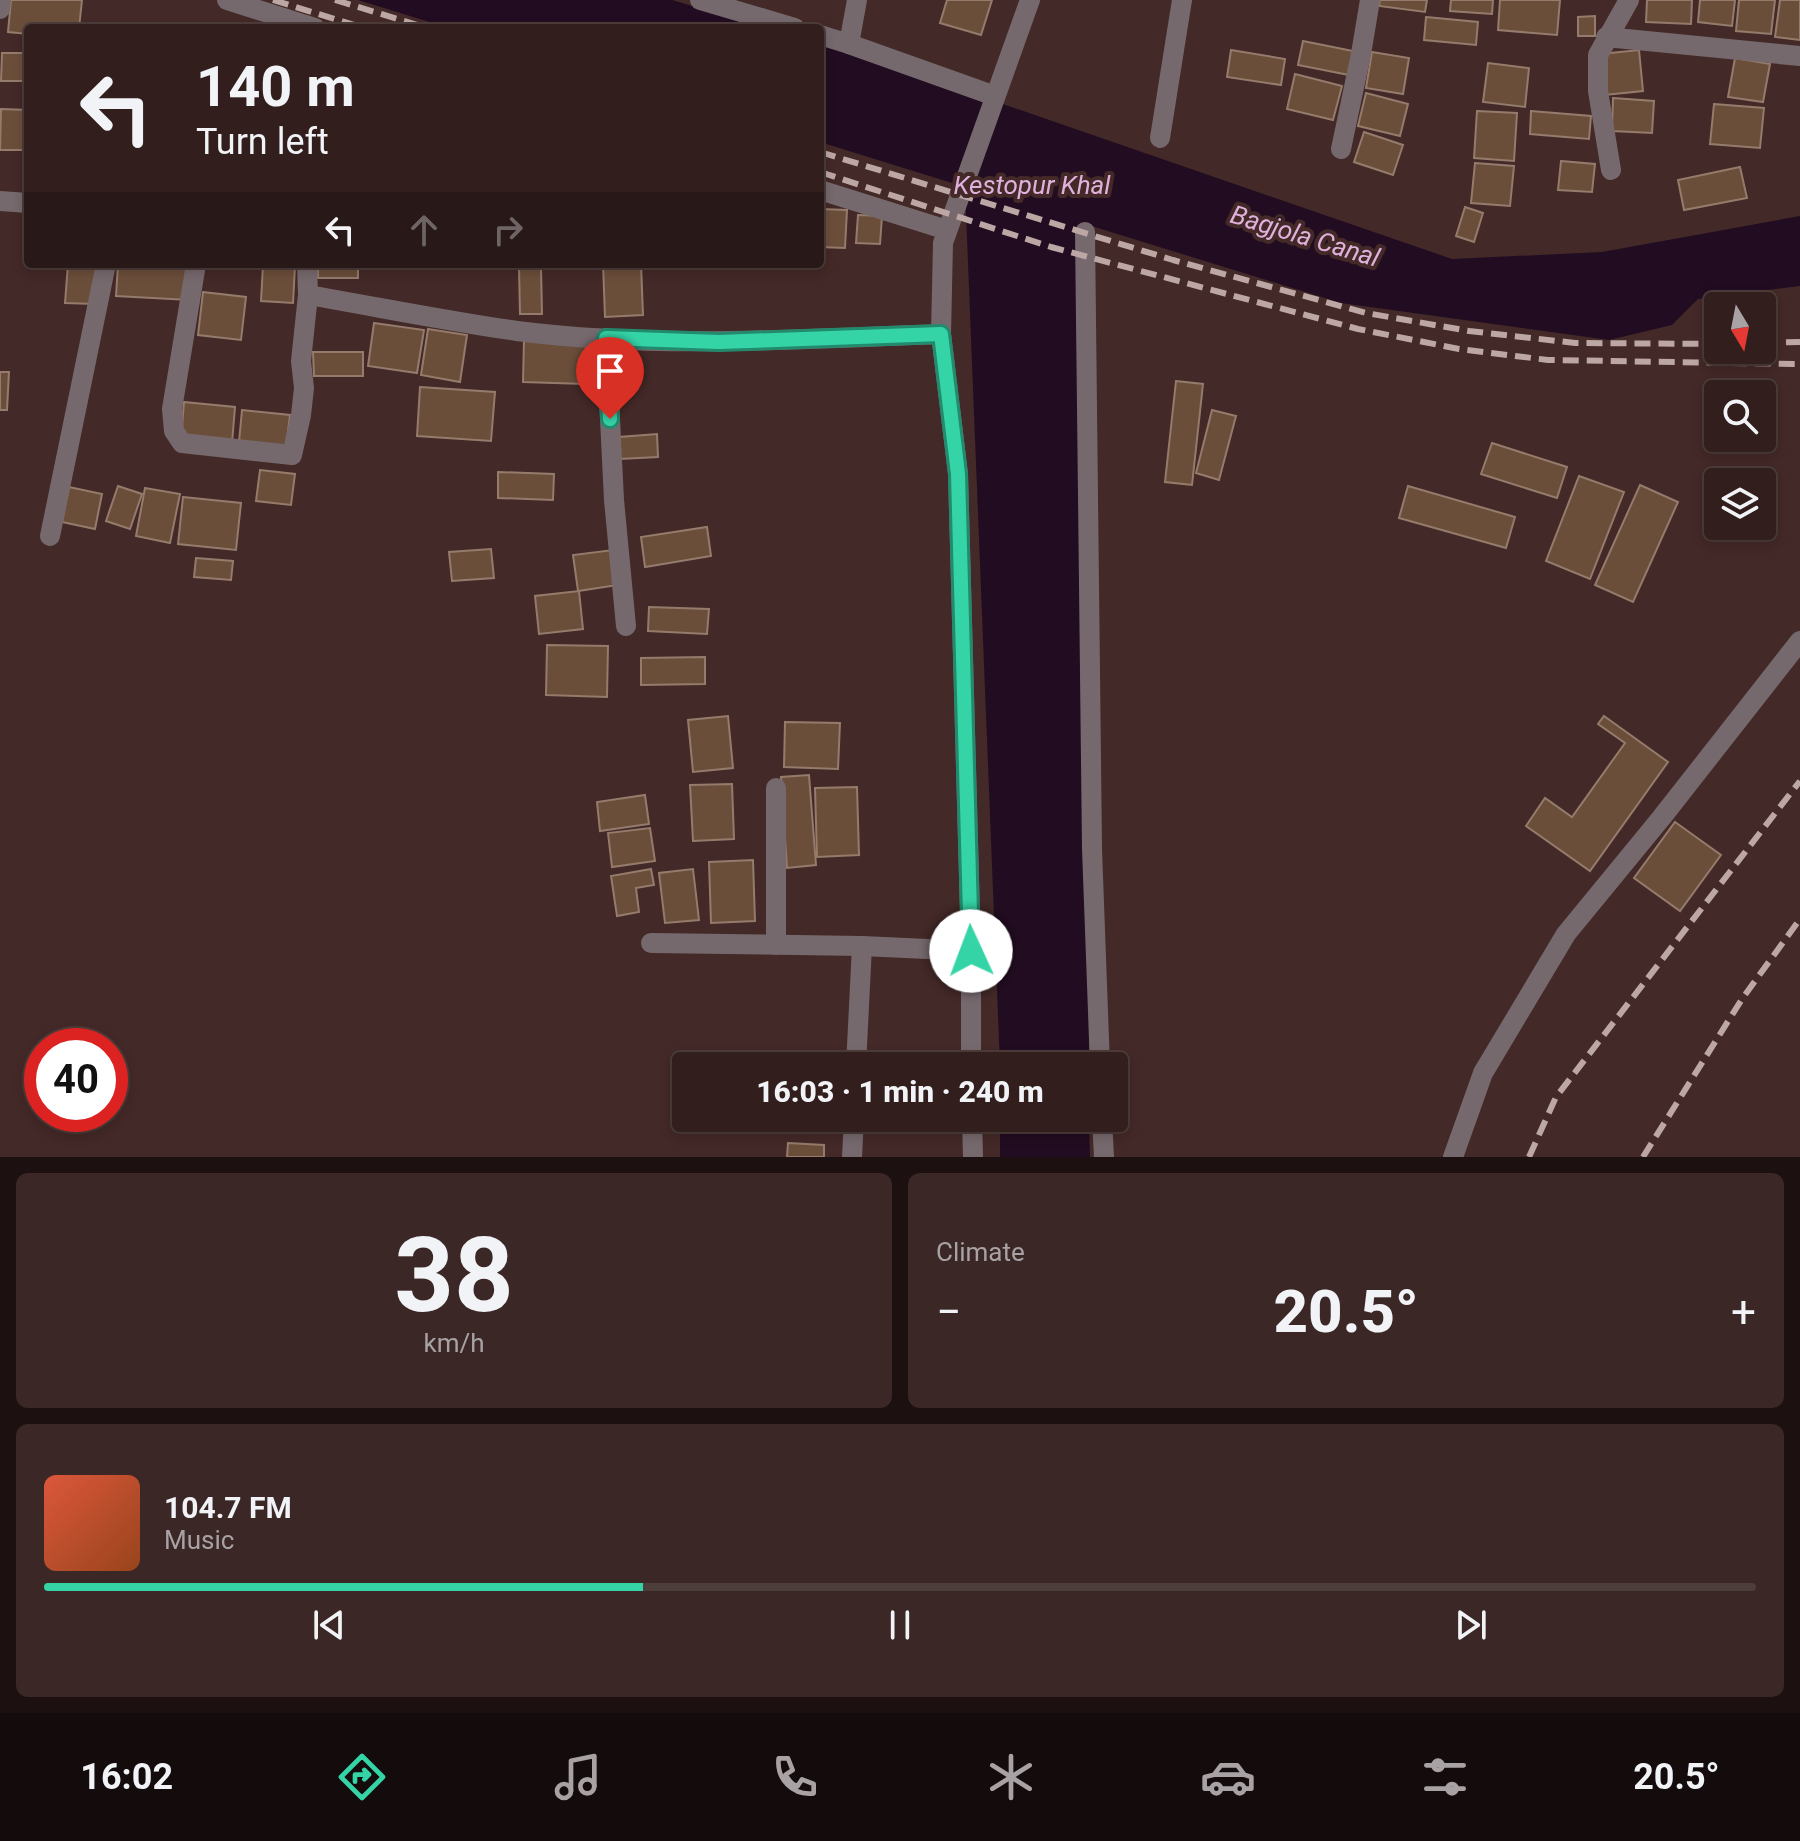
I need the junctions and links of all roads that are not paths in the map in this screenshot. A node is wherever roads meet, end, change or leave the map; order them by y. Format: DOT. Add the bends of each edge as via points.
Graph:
graph roads {
  1 [pos="1,0"];
  2 [pos="227,0"];
  3 [pos="700,0"];
  4 [pos="857,0"];
  5 [pos="1030,0"];
  6 [pos="1182,0"];
  7 [pos="1370,0"];
  8 [pos="1629,0"];
  9 [pos="0,9"];
  10 [pos="302,24"];
  11 [pos="781,24"];
  12 [pos="824,36"];
  13 [pos="1606,37"];
  14 [pos="849,44"];
  15 [pos="1800,56"];
  16 [pos="995,96"];
  17 [pos="1160,138"];
  18 [pos="1341,149"];
  19 [pos="1611,170"];
  20 [pos="824,191"];
  21 [pos="0,201"];
  22 [pos="24,203"];
  23 [pos="949,225"];
  24 [pos="1085,232"];
  25 [pos="105,268"];
  26 [pos="195,268"];
  27 [pos="307,268"];
  28 [pos="308,295"];
  29 [pos="941,334"];
  30 [pos="606,338"];
  31 [pos="50,536"];
  32 [pos="626,626"];
  33 [pos="1800,641"];
  34 [pos="776,788"];
  35 [pos="651,943"];
  36 [pos="776,945"];
  37 [pos="862,946"];
  38 [pos="971,951"];
  39 [pos="857,1052"];
  40 [pos="971,1052"];
  41 [pos="1099,1052"];
  42 [pos="853,1132"];
  43 [pos="972,1132"];
  44 [pos="1103,1132"];
  45 [pos="852,1157"];
  46 [pos="973,1157"];
  47 [pos="1104,1157"];
  48 [pos="1453,1157"];
  1 -- 9 [label="street"];
  2 -- 10 [label="street"];
  3 -- 11 [label="street"];
  4 -- 14 [label="street"];
  5 -- 16 [label="street"];
  6 -- 17 [label="street"];
  7 -- 18 [label="street"];
  8 -- 13 [label="street"];
  12 -- 14 [label="street"];
  13 -- 15 [label="street"];
  13 -- 19 [label="street" via="1598,55 1598,91"];
  14 -- 16 [label="street"];
  16 -- 23 [label="street"];
  20 -- 23 [label="street"];
  21 -- 22 [label="street"];
  23 -- 29 [label="street" via="943,243"];
  24 -- 41 [label="street"];
  25 -- 31 [label="street"];
  26 -- 28 [label="street" via="172,409 174,431 182,443 292,455 304,388 301,361"];
  27 -- 28 [label="street"];
  28 -- 30 [label="street" via="518,331"];
  29 -- 30 [label="street" via="719,342"];
  29 -- 38 [label="street" via="958,474"];
  30 -- 32 [label="street"];
  33 -- 48 [label="street" via="1566,934 1483,1073"];
  34 -- 36 [label="street"];
  35 -- 36 [label="street"];
  36 -- 37 [label="street"];
  37 -- 38 [label="street"];
  37 -- 39 [label="street"];
  38 -- 40 [label="street"];
  42 -- 45 [label="street"];
  43 -- 46 [label="street"];
  44 -- 47 [label="street"];
}
